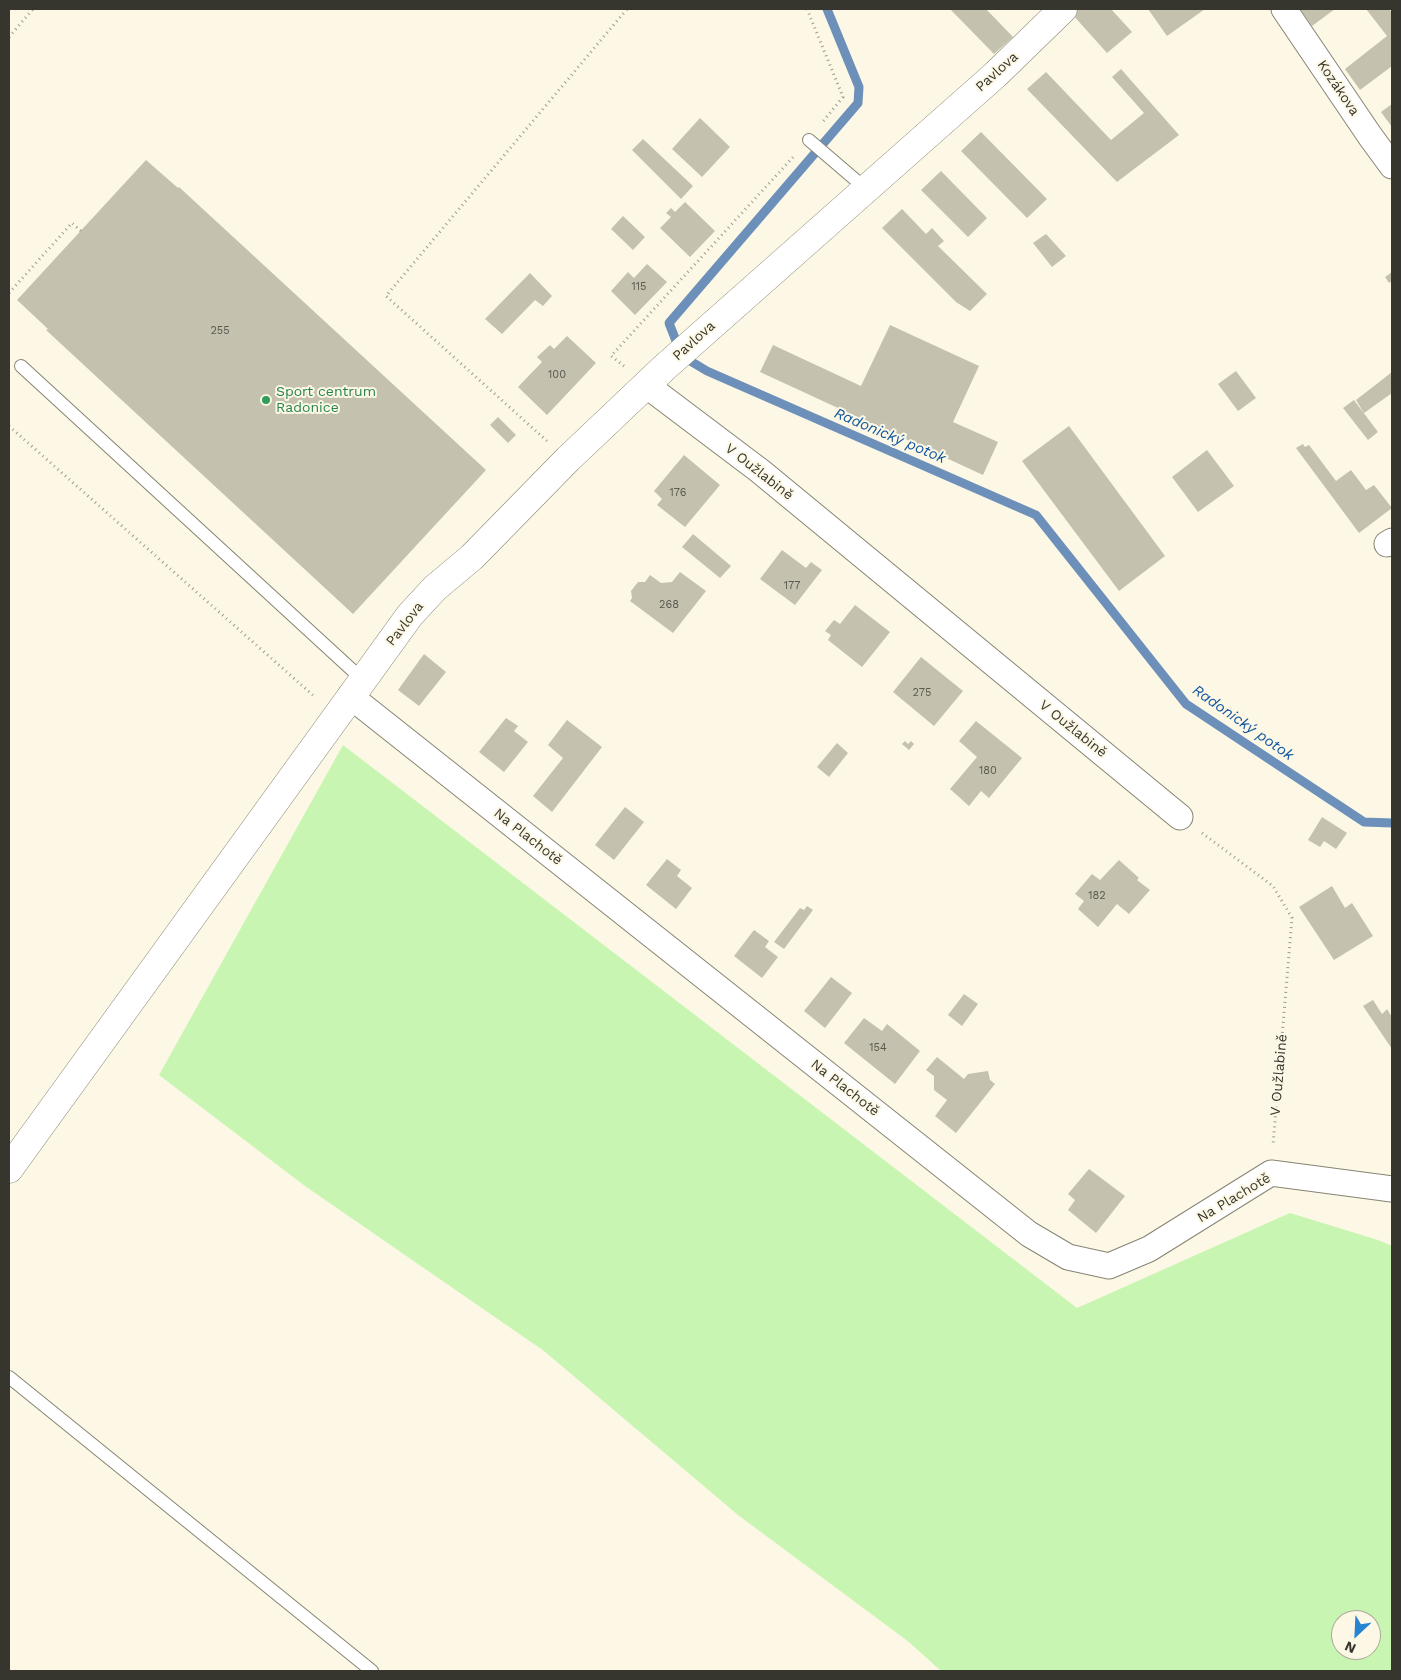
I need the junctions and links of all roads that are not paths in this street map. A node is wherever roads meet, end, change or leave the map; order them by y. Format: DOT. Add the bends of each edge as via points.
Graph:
graph roads {
  1 [pos="1063,9"];
  2 [pos="1284,9"];
  3 [pos="810,140"];
  4 [pos="1392,166"];
  5 [pos="865,188"];
  6 [pos="21,366"];
  7 [pos="656,376"];
  8 [pos="350,697"];
  9 [pos="1180,818"];
  10 [pos="9,1169"];
  11 [pos="1392,1190"];
  12 [pos="9,1378"];
  13 [pos="372,1671"];
  1 -- 5 [label="street, Pavlova" via="995,75"];
  2 -- 4 [label="street, Kozákova"];
  3 -- 5 [label="lane"];
  5 -- 7 [label="street, Pavlova"];
  6 -- 8 [label="lane"];
  7 -- 8 [label="street, Pavlova" via="568,459 472,557 435,588 410,615"];
  7 -- 9 [label="street, V Oužlabině" via="760,471"];
  8 -- 10 [label="street, Pavlova"];
  8 -- 11 [label="street, Na Plachotě" via="1029,1234 1068,1257 1109,1266 1149,1249 1271,1173"];
  12 -- 13 [label="lane"];
}
